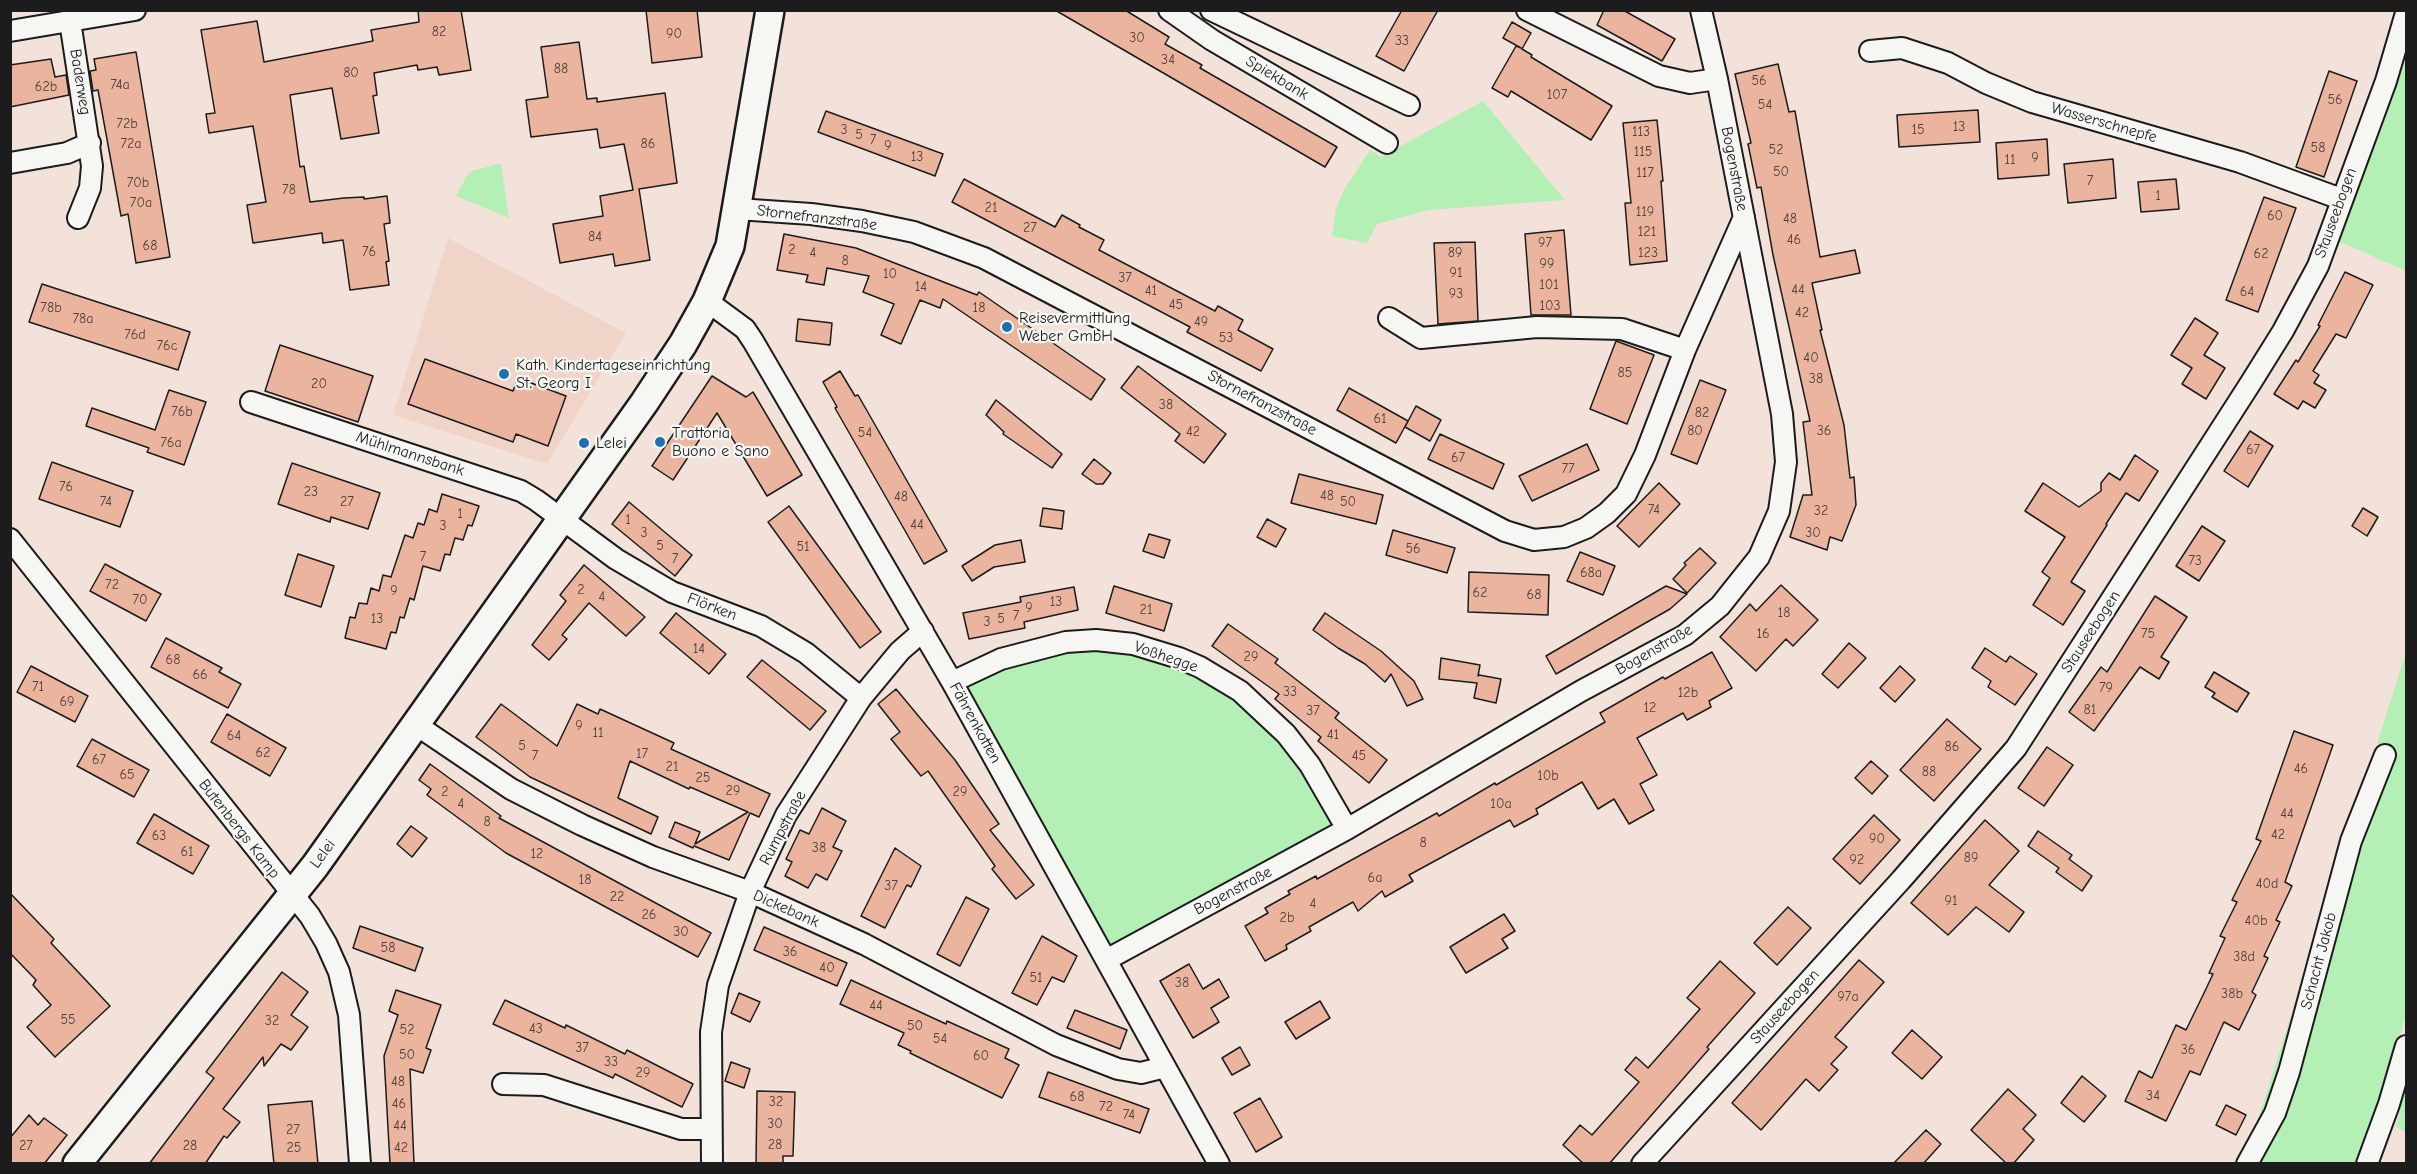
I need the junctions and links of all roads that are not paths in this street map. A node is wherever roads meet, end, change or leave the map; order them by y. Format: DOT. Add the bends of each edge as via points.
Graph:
graph roads {
  1 [pos="135,10"];
  2 [pos="770,10"];
  3 [pos="1168,10"];
  4 [pos="1212,10"];
  5 [pos="1527,10"];
  6 [pos="1701,10"];
  7 [pos="2406,14"];
  8 [pos="70,21"];
  9 [pos="10,31"];
  10 [pos="1870,51"];
  11 [pos="1717,79"];
  12 [pos="1409,105"];
  13 [pos="90,143"];
  14 [pos="1387,143"];
  15 [pos="10,163"];
  16 [pos="2340,199"];
  17 [pos="737,209"];
  18 [pos="1744,217"];
  19 [pos="78,218"];
  20 [pos="707,301"];
  21 [pos="1389,318"];
  22 [pos="1685,351"];
  23 [pos="250,402"];
  24 [pos="561,520"];
  25 [pos="10,539"];
  26 [pos="923,632"];
  27 [pos="952,682"];
  28 [pos="861,698"];
  29 [pos="415,724"];
  30 [pos="2385,755"];
  31 [pos="1347,829"];
  32 [pos="750,892"];
  33 [pos="292,895"];
  34 [pos="1106,960"];
  35 [pos="2406,1046"];
  36 [pos="1165,1067"];
  37 [pos="503,1084"];
  38 [pos="711,1129"];
  39 [pos="77,1164"];
  40 [pos="360,1164"];
  41 [pos="712,1164"];
  42 [pos="1219,1164"];
  43 [pos="1642,1164"];
  44 [pos="2247,1164"];
  45 [pos="2367,1164"];
  1 -- 8 [label="street"];
  2 -- 17 [label="street, Lelei"];
  3 -- 14 [label="street, Spiekbank"];
  4 -- 12 [label="street, Spiekbank"];
  5 -- 11 [label="street" via="1659,76 1690,83"];
  6 -- 11 [label="street, Bogenstraße"];
  7 -- 16 [label="street, Stauseebogen" via="2386,81"];
  8 -- 9 [label="street"];
  8 -- 13 [label="street, Baderweg"];
  10 -- 16 [label="street, Wasserschnepfe" via="1902,48 1948,63 2032,102 2240,162"];
  11 -- 18 [label="street, Bogenstraße"];
  13 -- 15 [label="street" via="67,153"];
  13 -- 19 [label="street, Baderweg" via="90,188"];
  16 -- 43 [label="street, Stauseebogen" via="2318,266 2283,331 2016,748"];
  17 -- 20 [label="street, Lelei" via="730,246"];
  17 -- 22 [label="street, Stornefranzstraße" via="862,221 914,232 984,258 1505,531 1534,540 1564,537 1586,528 1626,494"];
  18 -- 22 [label="street, Stornefranzstraße"];
  18 -- 31 [label="street, Bogenstraße" via="1782,414 1786,462 1779,511 1759,557 1720,606 1685,635 1581,691"];
  20 -- 24 [label="street, Lelei" via="644,403"];
  20 -- 26 [label="street, Fährenkotten" via="745,329"];
  21 -- 22 [label="street" via="1421,338 1537,327 1622,329"];
  23 -- 24 [label="street, Mühlmannsbank" via="507,486 536,500"];
  24 -- 28 [label="street, Flörken" via="672,592 761,626 806,652"];
  24 -- 29 [label="street, Lelei"];
  25 -- 33 [label="street, Butenbergs Kamp"];
  26 -- 27 [label="street, Fährenkotten"];
  26 -- 28 [label="street, Rumpstraße" via="900,651"];
  27 -- 31 [label="street, Voßhegge" via="1001,659 1066,642 1133,644 1179,658 1240,691 1287,734"];
  27 -- 34 [label="street, Fährenkotten"];
  28 -- 32 [label="street, Rumpstraße" via="786,815"];
  29 -- 32 [label="street, Dickebank" via="511,789 582,825 653,858"];
  29 -- 33 [label="street, Lelei"];
  30 -- 44 [label="street, Schacht Jakob" via="2351,841 2289,1072 2275,1113"];
  31 -- 34 [label="street, Bogenstraße"];
  32 -- 36 [label="street, Dickebank" via="864,944 1056,1045 1118,1069 1141,1073"];
  32 -- 38 [label="street, Rumpstraße" via="718,985 711,1032"];
  33 -- 39 [label="street, Lelei"];
  33 -- 40 [label="street, Butenbergs Kamp" via="326,942 339,972 349,1015"];
  34 -- 36 [label="street, Fährenkotten"];
  35 -- 45 [label="street"];
  36 -- 42 [label="street, Fährenkotten"];
  37 -- 38 [label="street" via="544,1085 681,1129"];
  38 -- 41 [label="street, Rumpstraße"];
}
